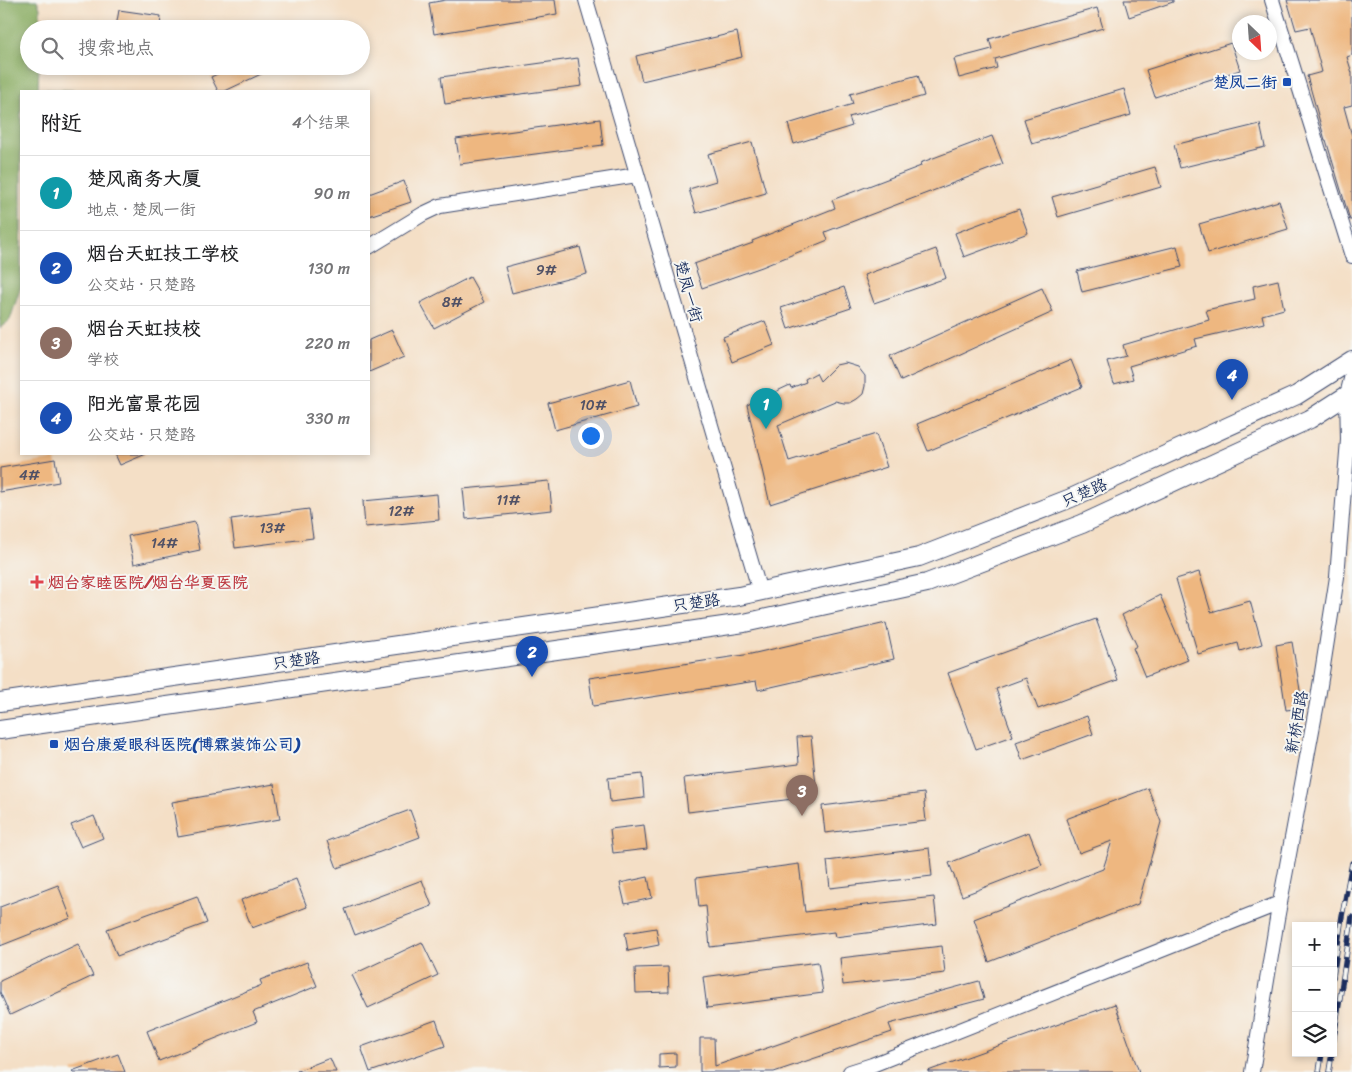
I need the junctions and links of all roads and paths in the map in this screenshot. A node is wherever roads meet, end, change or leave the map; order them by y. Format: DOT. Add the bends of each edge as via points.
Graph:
graph roads {
  1 [pos="586,0"];
  2 [pos="1272,0"];
  3 [pos="637,175"];
  4 [pos="370,246"];
  5 [pos="1352,256"];
  6 [pos="1352,360"];
  7 [pos="1352,375"];
  8 [pos="1350,394"];
  9 [pos="760,592"];
  10 [pos="0,702"];
  11 [pos="0,730"];
  12 [pos="1280,903"];
  13 [pos="850,1072"];
  14 [pos="1252,1072"];
  1 -- 3 [label="street, 楚凤一街"];
  2 -- 5 [label="street"];
  3 -- 4 [label="street" via="440,206"];
  3 -- 9 [label="street, 楚凤一街"];
  6 -- 9 [label="main road, 只楚路" via="1297,395 1071,498 919,557"];
  7 -- 8 [label="street, 新桥西路"];
  8 -- 11 [label="main road, 只楚路" via="1310,419 1082,524 927,583 744,623"];
  8 -- 12 [label="street, 新桥西路" via="1336,577 1318,698"];
  9 -- 10 [label="main road, 只楚路"];
  12 -- 13 [label="street"];
  12 -- 14 [label="street, 新桥西路"];
}
